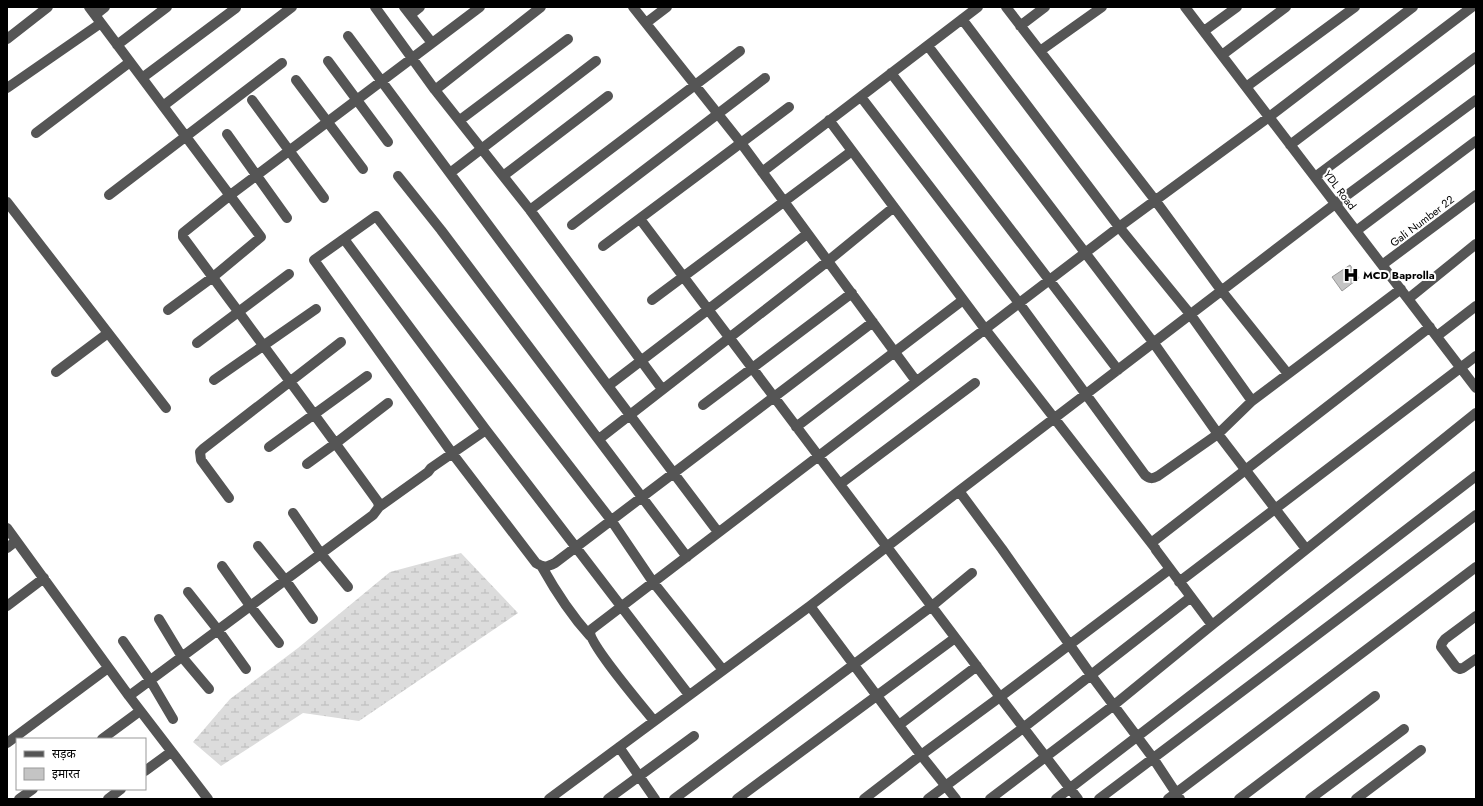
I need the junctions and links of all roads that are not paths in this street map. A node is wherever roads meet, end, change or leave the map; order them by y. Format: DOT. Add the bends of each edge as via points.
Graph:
graph roads {
  1 [pos="48,7"];
  2 [pos="106,7"];
  3 [pos="167,7"];
  4 [pos="292,7"];
  5 [pos="375,7"];
  6 [pos="420,7"];
  7 [pos="480,7"];
  8 [pos="541,7"];
  9 [pos="633,7"];
  10 [pos="667,7"];
  11 [pos="978,7"];
  12 [pos="1006,7"];
  13 [pos="1046,7"];
  14 [pos="1102,7"];
  15 [pos="1185,7"];
  16 [pos="1237,7"];
  17 [pos="1286,7"];
  18 [pos="1355,7"];
  19 [pos="1413,7"];
  20 [pos="1472,7"];
  21 [pos="236,8"];
  22 [pos="92,11"];
  23 [pos="407,11"];
  24 [pos="962,19"];
  25 [pos="646,23"];
  26 [pos="101,24"];
  27 [pos="1020,26"];
  28 [pos="1204,32"];
  29 [pos="348,36"];
  30 [pos="7,39"];
  31 [pos="568,39"];
  32 [pos="432,43"];
  33 [pos="117,45"];
  34 [pos="928,46"];
  35 [pos="740,51"];
  36 [pos="1040,51"];
  37 [pos="1222,55"];
  38 [pos="1476,57"];
  39 [pos="412,58"];
  40 [pos="596,61"];
  41 [pos="130,62"];
  42 [pos="328,62"];
  43 [pos="282,63"];
  44 [pos="891,73"];
  45 [pos="142,78"];
  46 [pos="765,78"];
  47 [pos="296,80"];
  48 [pos="381,81"];
  49 [pos="695,85"];
  50 [pos="1246,87"];
  51 [pos="7,88"];
  52 [pos="435,90"];
  53 [pos="608,96"];
  54 [pos="860,97"];
  55 [pos="252,100"];
  56 [pos="357,100"];
  57 [pos="1476,100"];
  58 [pos="163,106"];
  59 [pos="789,107"];
  60 [pos="718,114"];
  61 [pos="1269,117"];
  62 [pos="460,120"];
  63 [pos="829,120"];
  64 [pos="328,122"];
  65 [pos="36,133"];
  66 [pos="227,134"];
  67 [pos="185,136"];
  68 [pos="1476,141"];
  69 [pos="388,142"];
  70 [pos="741,143"];
  71 [pos="1290,145"];
  72 [pos="482,149"];
  73 [pos="289,151"];
  74 [pos="852,152"];
  75 [pos="363,169"];
  76 [pos="762,172"];
  77 [pos="450,173"];
  78 [pos="256,176"];
  79 [pos="398,176"];
  80 [pos="503,176"];
  81 [pos="1315,177"];
  82 [pos="109,194"];
  83 [pos="1476,195"];
  84 [pos="230,196"];
  85 [pos="324,198"];
  86 [pos="1155,200"];
  87 [pos="7,202"];
  88 [pos="784,202"];
  89 [pos="1335,204"];
  90 [pos="894,207"];
  91 [pos="530,210"];
  92 [pos="287,218"];
  93 [pos="640,219"];
  94 [pos="572,225"];
  95 [pos="1119,227"];
  96 [pos="1356,231"];
  97 [pos="807,234"];
  98 [pos="344,239"];
  99 [pos="1476,244"];
  100 [pos="603,246"];
  101 [pos="1085,253"];
  102 [pos="828,261"];
  103 [pos="1382,265"];
  104 [pos="289,274"];
  105 [pos="213,277"];
  106 [pos="684,278"];
  107 [pos="1049,280"];
  108 [pos="1401,289"];
  109 [pos="1221,290"];
  110 [pos="852,293"];
  111 [pos="1408,299"];
  112 [pos="652,300"];
  113 [pos="963,300"];
  114 [pos="1019,303"];
  115 [pos="1476,306"];
  116 [pos="316,309"];
  117 [pos="168,310"];
  118 [pos="709,310"];
  119 [pos="239,313"];
  120 [pos="1190,314"];
  121 [pos="873,322"];
  122 [pos="1430,327"];
  123 [pos="985,329"];
  124 [pos="108,333"];
  125 [pos="1437,336"];
  126 [pos="729,337"];
  127 [pos="341,342"];
  128 [pos="1153,342"];
  129 [pos="197,343"];
  130 [pos="263,346"];
  131 [pos="895,352"];
  132 [pos="1476,356"];
  133 [pos="641,361"];
  134 [pos="752,368"];
  135 [pos="1461,368"];
  136 [pos="1118,370"];
  137 [pos="56,372"];
  138 [pos="1288,374"];
  139 [pos="367,376"];
  140 [pos="214,380"];
  141 [pos="291,381"];
  142 [pos="916,381"];
  143 [pos="975,383"];
  144 [pos="608,386"];
  145 [pos="1476,388"];
  146 [pos="662,389"];
  147 [pos="1085,394"];
  148 [pos="774,398"];
  149 [pos="1252,401"];
  150 [pos="388,403"];
  151 [pos="703,404"];
  152 [pos="166,408"];
  153 [pos="314,414"];
  154 [pos="1476,414"];
  155 [pos="630,415"];
  156 [pos="1054,418"];
  157 [pos="796,427"];
  158 [pos="486,430"];
  159 [pos="1218,434"];
  160 [pos="599,439"];
  161 [pos="336,443"];
  162 [pos="269,447"];
  163 [pos="452,453"];
  164 [pos="818,456"];
  165 [pos="307,464"];
  166 [pos="1246,470"];
  167 [pos="674,474"];
  168 [pos="1476,476"];
  169 [pos="840,484"];
  170 [pos="959,491"];
  171 [pos="642,497"];
  172 [pos="229,498"];
  173 [pos="379,507"];
  174 [pos="1276,508"];
  175 [pos="293,513"];
  176 [pos="1476,515"];
  177 [pos="611,520"];
  178 [pos="7,528"];
  179 [pos="718,532"];
  180 [pos="16,541"];
  181 [pos="258,546"];
  182 [pos="577,547"];
  183 [pos="888,547"];
  184 [pos="7,548"];
  185 [pos="1155,548"];
  186 [pos="1306,549"];
  187 [pos="322,554"];
  188 [pos="687,556"];
  189 [pos="222,566"];
  190 [pos="542,567"];
  191 [pos="1476,567"];
  192 [pos="1170,569"];
  193 [pos="972,573"];
  194 [pos="44,578"];
  195 [pos="286,581"];
  196 [pos="653,582"];
  197 [pos="1179,582"];
  198 [pos="348,587"];
  199 [pos="188,592"];
  200 [pos="1191,597"];
  201 [pos="7,606"];
  202 [pos="622,606"];
  203 [pos="810,606"];
  204 [pos="932,606"];
  205 [pos="251,607"];
  206 [pos="1476,616"];
  207 [pos="159,619"];
  208 [pos="313,619"];
  209 [pos="1212,624"];
  210 [pos="218,630"];
  211 [pos="590,636"];
  212 [pos="955,638"];
  213 [pos="123,641"];
  214 [pos="280,643"];
  215 [pos="1069,645"];
  216 [pos="182,657"];
  217 [pos="1476,659"];
  218 [pos="853,664"];
  219 [pos="977,666"];
  220 [pos="108,668"];
  221 [pos="246,669"];
  222 [pos="723,670"];
  223 [pos="1091,675"];
  224 [pos="150,680"];
  225 [pos="209,689"];
  226 [pos="689,695"];
  227 [pos="129,696"];
  228 [pos="877,696"];
  229 [pos="1375,696"];
  230 [pos="1000,697"];
  231 [pos="1114,705"];
  232 [pos="140,711"];
  233 [pos="173,719"];
  234 [pos="654,721"];
  235 [pos="899,725"];
  236 [pos="1023,728"];
  237 [pos="1404,730"];
  238 [pos="694,736"];
  239 [pos="1137,736"];
  240 [pos="103,738"];
  241 [pos="7,743"];
  242 [pos="619,747"];
  243 [pos="1421,750"];
  244 [pos="171,752"];
  245 [pos="920,755"];
  246 [pos="1046,757"];
  247 [pos="1153,758"];
  248 [pos="146,770"];
  249 [pos="638,776"];
  250 [pos="945,786"];
  251 [pos="1070,789"];
  252 [pos="32,790"];
  253 [pos="120,790"];
  254 [pos="1174,797"];
  255 [pos="19,799"];
  256 [pos="108,799"];
  257 [pos="208,799"];
  258 [pos="549,799"];
  259 [pos="608,799"];
  260 [pos="655,799"];
  261 [pos="674,799"];
  262 [pos="737,799"];
  263 [pos="864,799"];
  264 [pos="928,799"];
  265 [pos="956,799"];
  266 [pos="990,799"];
  267 [pos="1056,799"];
  268 [pos="1078,799"];
  269 [pos="1099,799"];
  270 [pos="1239,799"];
  271 [pos="1310,799"];
  272 [pos="1356,799"];
  1 -- 30 [label="street"];
  2 -- 22 [label="street"];
  3 -- 33 [label="street"];
  4 -- 58 [label="street"];
  5 -- 39 [label="street"];
  6 -- 23 [label="street"];
  7 -- 32 [label="street"];
  8 -- 52 [label="street"];
  9 -- 25 [label="street"];
  10 -- 25 [label="street"];
  11 -- 24 [label="street"];
  12 -- 27 [label="street"];
  13 -- 27 [label="street"];
  14 -- 36 [label="street"];
  15 -- 28 [label="street, YDL Road"];
  16 -- 28 [label="street"];
  17 -- 37 [label="street"];
  18 -- 50 [label="street"];
  19 -- 61 [label="street"];
  20 -- 71 [label="street"];
  21 -- 45 [label="street"];
  22 -- 26 [label="street"];
  23 -- 32 [label="street"];
  24 -- 34 [label="street"];
  24 -- 95 [label="street"];
  25 -- 49 [label="street"];
  26 -- 33 [label="street"];
  26 -- 51 [label="street"];
  27 -- 36 [label="street"];
  28 -- 37 [label="street, YDL Road"];
  29 -- 48 [label="street"];
  31 -- 62 [label="street"];
  32 -- 39 [label="street"];
  33 -- 41 [label="street"];
  34 -- 44 [label="street"];
  34 -- 101 [label="street"];
  35 -- 49 [label="street"];
  36 -- 86 [label="street"];
  37 -- 50 [label="street, YDL Road"];
  38 -- 81 [label="street"];
  39 -- 48 [label="street"];
  39 -- 52 [label="street"];
  40 -- 72 [label="street"];
  41 -- 45 [label="street"];
  41 -- 65 [label="street"];
  42 -- 56 [label="street"];
  43 -- 67 [label="street"];
  44 -- 54 [label="street"];
  44 -- 107 [label="street"];
  45 -- 58 [label="street"];
  46 -- 60 [label="street"];
  47 -- 64 [label="street"];
  48 -- 56 [label="street"];
  48 -- 77 [label="street"];
  49 -- 60 [label="street"];
  49 -- 91 [label="street"];
  50 -- 61 [label="street, YDL Road"];
  52 -- 62 [label="street"];
  53 -- 80 [label="street"];
  54 -- 63 [label="street"];
  54 -- 114 [label="street"];
  55 -- 73 [label="street"];
  56 -- 64 [label="street"];
  56 -- 69 [label="street"];
  57 -- 89 [label="street"];
  58 -- 67 [label="street"];
  59 -- 70 [label="street"];
  60 -- 70 [label="street"];
  60 -- 94 [label="street"];
  61 -- 71 [label="street, YDL Road"];
  61 -- 86 [label="street"];
  62 -- 72 [label="street"];
  63 -- 74 [label="street"];
  63 -- 76 [label="street"];
  64 -- 73 [label="street"];
  64 -- 75 [label="street"];
  66 -- 78 [label="street"];
  67 -- 82 [label="street"];
  67 -- 84 [label="street"];
  68 -- 96 [label="street"];
  70 -- 76 [label="street"];
  70 -- 93 [label="street"];
  71 -- 81 [label="street, YDL Road"];
  72 -- 77 [label="street"];
  72 -- 80 [label="street"];
  73 -- 78 [label="street"];
  73 -- 85 [label="street"];
  74 -- 88 [label="street"];
  74 -- 90 [label="street"];
  76 -- 88 [label="street"];
  77 -- 144 [label="street"];
  78 -- 84 [label="street"];
  78 -- 92 [label="street"];
  79 -- 160 [label="street"];
  80 -- 91 [label="street"];
  81 -- 89 [label="street, YDL Road"];
  83 -- 103 [label="street, Gali Number 22"];
  84 -- 105 [label="street" via="261,237"];
  84 -- 105 [label="street" via="188,227 182,235"];
  86 -- 95 [label="street"];
  86 -- 109 [label="street"];
  87 -- 124 [label="street"];
  88 -- 97 [label="street"];
  88 -- 106 [label="street"];
  89 -- 96 [label="street, YDL Road"];
  89 -- 109 [label="street"];
  90 -- 102 [label="street"];
  90 -- 113 [label="street"];
  91 -- 133 [label="street"];
  93 -- 100 [label="street"];
  93 -- 106 [label="street"];
  95 -- 101 [label="street"];
  95 -- 120 [label="street"];
  96 -- 103 [label="street, YDL Road"];
  97 -- 102 [label="street"];
  97 -- 118 [label="street"];
  98 -- 158 [label="street"];
  98 -- 163 [label="street" via="314,260"];
  98 -- 177 [label="street" via="376,216"];
  99 -- 111 [label="street"];
  101 -- 107 [label="street"];
  101 -- 128 [label="street"];
  102 -- 110 [label="street"];
  102 -- 126 [label="street"];
  103 -- 108 [label="street, YDL Road"];
  104 -- 119 [label="street"];
  105 -- 117 [label="street"];
  105 -- 119 [label="street"];
  106 -- 112 [label="street"];
  106 -- 118 [label="street"];
  107 -- 114 [label="street"];
  107 -- 136 [label="street"];
  108 -- 111 [label="street, YDL Road"];
  108 -- 138 [label="street"];
  109 -- 120 [label="street"];
  109 -- 138 [label="street"];
  110 -- 121 [label="street"];
  110 -- 134 [label="street"];
  111 -- 122 [label="street, YDL Road"];
  113 -- 123 [label="street"];
  113 -- 131 [label="street"];
  114 -- 123 [label="street"];
  114 -- 147 [label="street"];
  115 -- 125 [label="street"];
  116 -- 130 [label="street"];
  118 -- 126 [label="street"];
  118 -- 133 [label="street"];
  119 -- 129 [label="street"];
  119 -- 130 [label="street"];
  120 -- 128 [label="street"];
  120 -- 149 [label="street"];
  121 -- 131 [label="street"];
  121 -- 148 [label="street"];
  122 -- 125 [label="street, YDL Road"];
  122 -- 166 [label="street"];
  123 -- 142 [label="street"];
  123 -- 156 [label="street"];
  124 -- 137 [label="street"];
  124 -- 152 [label="street"];
  125 -- 135 [label="street, YDL Road"];
  126 -- 134 [label="street"];
  126 -- 146 [label="street"];
  127 -- 141 [label="street"];
  128 -- 136 [label="street"];
  128 -- 159 [label="street"];
  130 -- 140 [label="street"];
  130 -- 141 [label="street"];
  131 -- 142 [label="street"];
  131 -- 157 [label="street"];
  132 -- 135 [label="street"];
  133 -- 144 [label="street"];
  133 -- 146 [label="street"];
  134 -- 148 [label="street"];
  134 -- 151 [label="street"];
  135 -- 145 [label="street, YDL Road"];
  135 -- 174 [label="street"];
  136 -- 147 [label="street"];
  138 -- 149 [label="street"];
  139 -- 153 [label="street"];
  141 -- 153 [label="street"];
  141 -- 172 [label="street" via="200,452 201,460"];
  142 -- 164 [label="street"];
  143 -- 169 [label="street"];
  144 -- 155 [label="street"];
  146 -- 155 [label="street"];
  147 -- 156 [label="street"];
  147 -- 159 [label="street" via="1149,478 1158,476"];
  148 -- 157 [label="street"];
  148 -- 167 [label="street"];
  149 -- 159 [label="street"];
  150 -- 161 [label="street"];
  153 -- 161 [label="street"];
  153 -- 162 [label="street"];
  154 -- 186 [label="street"];
  155 -- 160 [label="street"];
  155 -- 167 [label="street"];
  156 -- 170 [label="street"];
  156 -- 185 [label="street"];
  157 -- 164 [label="street"];
  158 -- 163 [label="street"];
  158 -- 182 [label="street"];
  159 -- 166 [label="street"];
  160 -- 171 [label="street"];
  161 -- 165 [label="street"];
  161 -- 173 [label="street"];
  163 -- 173 [label="street"];
  163 -- 190 [label="street" via="536,563"];
  164 -- 169 [label="street"];
  164 -- 179 [label="street"];
  166 -- 174 [label="street"];
  166 -- 185 [label="street" via="1160,535 1153,544"];
  167 -- 171 [label="street"];
  167 -- 179 [label="street"];
  168 -- 239 [label="street"];
  169 -- 183 [label="street"];
  170 -- 183 [label="street"];
  170 -- 215 [label="street"];
  171 -- 177 [label="street"];
  171 -- 188 [label="street"];
  173 -- 187 [label="street" via="373,515"];
  174 -- 186 [label="street"];
  174 -- 197 [label="street"];
  175 -- 187 [label="street"];
  176 -- 247 [label="street"];
  177 -- 182 [label="street"];
  177 -- 196 [label="street"];
  178 -- 180 [label="street"];
  179 -- 188 [label="street"];
  180 -- 184 [label="street"];
  180 -- 194 [label="street"];
  181 -- 195 [label="street"];
  182 -- 190 [label="street" via="555,563"];
  182 -- 202 [label="street"];
  183 -- 203 [label="street"];
  183 -- 204 [label="street"];
  185 -- 192 [label="street"];
  186 -- 209 [label="street"];
  187 -- 195 [label="street"];
  187 -- 198 [label="street"];
  188 -- 196 [label="street"];
  189 -- 205 [label="street"];
  190 -- 211 [label="street" via="564,603"];
  191 -- 254 [label="street"];
  192 -- 197 [label="street"];
  192 -- 215 [label="street"];
  193 -- 204 [label="street"];
  194 -- 201 [label="street"];
  194 -- 220 [label="street"];
  195 -- 205 [label="street"];
  195 -- 208 [label="street"];
  196 -- 202 [label="street"];
  196 -- 222 [label="street"];
  197 -- 200 [label="street"];
  199 -- 210 [label="street"];
  200 -- 209 [label="street"];
  200 -- 223 [label="street"];
  202 -- 211 [label="street" via="592,629"];
  202 -- 226 [label="street"];
  203 -- 218 [label="street"];
  203 -- 222 [label="street"];
  204 -- 212 [label="street"];
  204 -- 218 [label="street"];
  205 -- 210 [label="street"];
  205 -- 214 [label="street"];
  206 -- 217 [label="street" via="1445,639 1441,647 1460,670"];
  207 -- 216 [label="street"];
  209 -- 231 [label="street"];
  210 -- 216 [label="street"];
  210 -- 221 [label="street"];
  211 -- 234 [label="street"];
  212 -- 219 [label="street"];
  212 -- 228 [label="street"];
  213 -- 224 [label="street"];
  215 -- 223 [label="street"];
  215 -- 230 [label="street"];
  216 -- 224 [label="street"];
  216 -- 225 [label="street"];
  218 -- 228 [label="street"];
  218 -- 261 [label="street"];
  219 -- 230 [label="street"];
  219 -- 235 [label="street"];
  220 -- 227 [label="street"];
  220 -- 241 [label="street"];
  222 -- 226 [label="street"];
  223 -- 231 [label="street"];
  223 -- 236 [label="street"];
  224 -- 227 [label="street"];
  224 -- 233 [label="street"];
  226 -- 234 [label="street"];
  227 -- 232 [label="street"];
  228 -- 235 [label="street"];
  228 -- 262 [label="street"];
  229 -- 270 [label="street"];
  230 -- 236 [label="street"];
  230 -- 245 [label="street"];
  231 -- 239 [label="street"];
  231 -- 246 [label="street"];
  232 -- 240 [label="street"];
  232 -- 244 [label="street"];
  234 -- 242 [label="street"];
  235 -- 245 [label="street"];
  236 -- 246 [label="street"];
  236 -- 250 [label="street"];
  237 -- 271 [label="street"];
  238 -- 249 [label="street"];
  239 -- 247 [label="street"];
  239 -- 251 [label="street"];
  242 -- 249 [label="street"];
  242 -- 258 [label="street"];
  243 -- 272 [label="street"];
  244 -- 248 [label="street"];
  244 -- 257 [label="street"];
  245 -- 250 [label="street"];
  245 -- 263 [label="street"];
  246 -- 251 [label="street"];
  246 -- 266 [label="street"];
  247 -- 254 [label="street"];
  247 -- 269 [label="street"];
  249 -- 259 [label="street"];
  249 -- 260 [label="street"];
  250 -- 264 [label="street"];
  250 -- 265 [label="street"];
  251 -- 267 [label="street"];
  251 -- 268 [label="street"];
  252 -- 255 [label="street"];
  253 -- 256 [label="street"];
}
